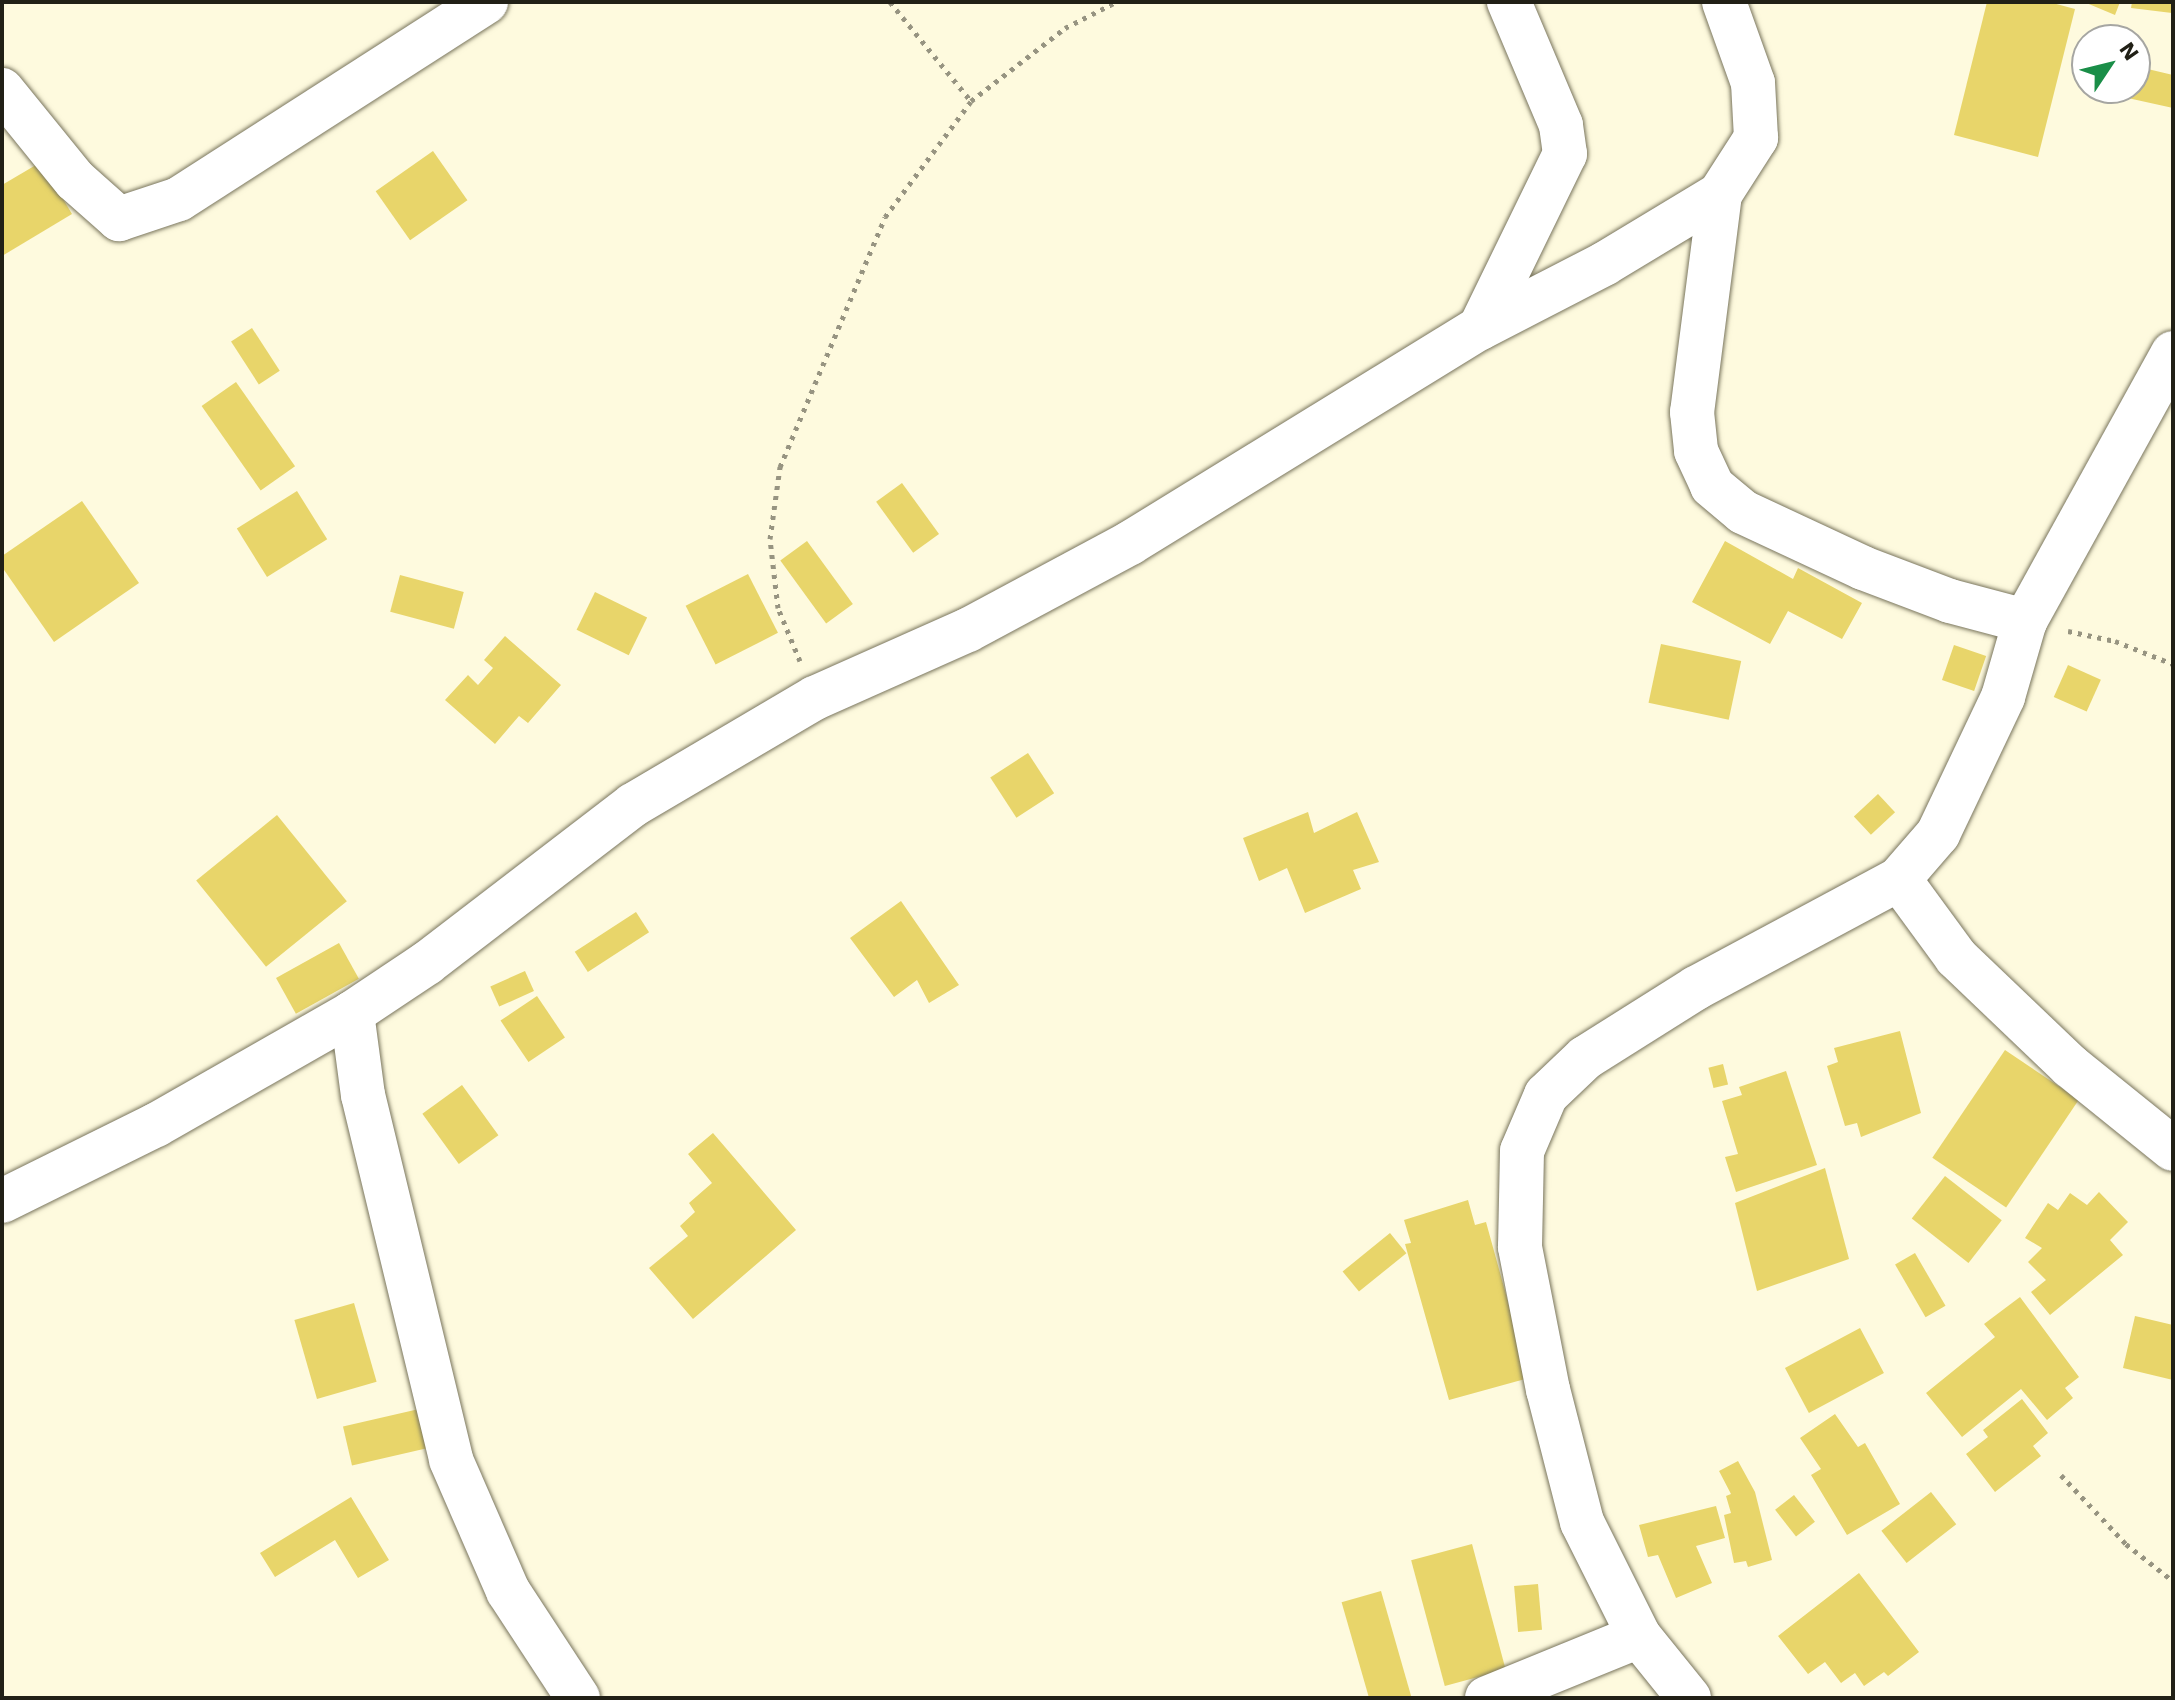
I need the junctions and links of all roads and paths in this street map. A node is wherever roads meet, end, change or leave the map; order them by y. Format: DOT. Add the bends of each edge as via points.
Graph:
graph roads {
  1 [pos="486,2"];
  2 [pos="890,2"];
  3 [pos="1116,2"];
  4 [pos="1509,2"];
  5 [pos="1724,2"];
  6 [pos="2,90"];
  7 [pos="971,101"];
  8 [pos="1720,194"];
  9 [pos="1480,328"];
  10 [pos="2173,353"];
  11 [pos="2025,621"];
  12 [pos="2173,664"];
  13 [pos="815,698"];
  14 [pos="1899,879"];
  15 [pos="352,1013"];
  16 [pos="2173,1149"];
  17 [pos="2,1201"];
  18 [pos="2061,1475"];
  19 [pos="2173,1581"];
  20 [pos="1639,1636"];
  21 [pos="578,1698"];
  22 [pos="1487,1698"];
  23 [pos="1689,1698"];
  1 -- 6 [label="street" via="179,199 119,219 75,180"];
  2 -- 7 [label="path"];
  3 -- 7 [label="path" via="1065,28"];
  4 -- 9 [label="street" via="1561,125 1565,154"];
  5 -- 8 [label="street" via="1753,83 1756,138"];
  7 -- 13 [label="path" via="885,217 780,467 770,539 778,608"];
  8 -- 9 [label="street" via="1604,264"];
  8 -- 11 [label="street" via="1692,412 1696,451 1712,486 1743,512 1863,568"];
  9 -- 13 [label="street" via="1130,543 968,630"];
  10 -- 11 [label="street"];
  11 -- 12 [label="path" via="2115,641"];
  11 -- 14 [label="street" via="2003,697 1938,834"];
  13 -- 15 [label="street" via="633,805 427,963"];
  14 -- 16 [label="street" via="1956,957 2070,1066"];
  14 -- 20 [label="street" via="1696,988 1585,1058 1546,1095 1522,1151 1520,1247 1548,1390 1582,1522"];
  15 -- 17 [label="street" via="156,1125"];
  15 -- 21 [label="street" via="363,1095 451,1460 508,1591"];
  18 -- 19 [label="path" via="2126,1544"];
  20 -- 22 [label="street"];
  20 -- 23 [label="street"];
}
